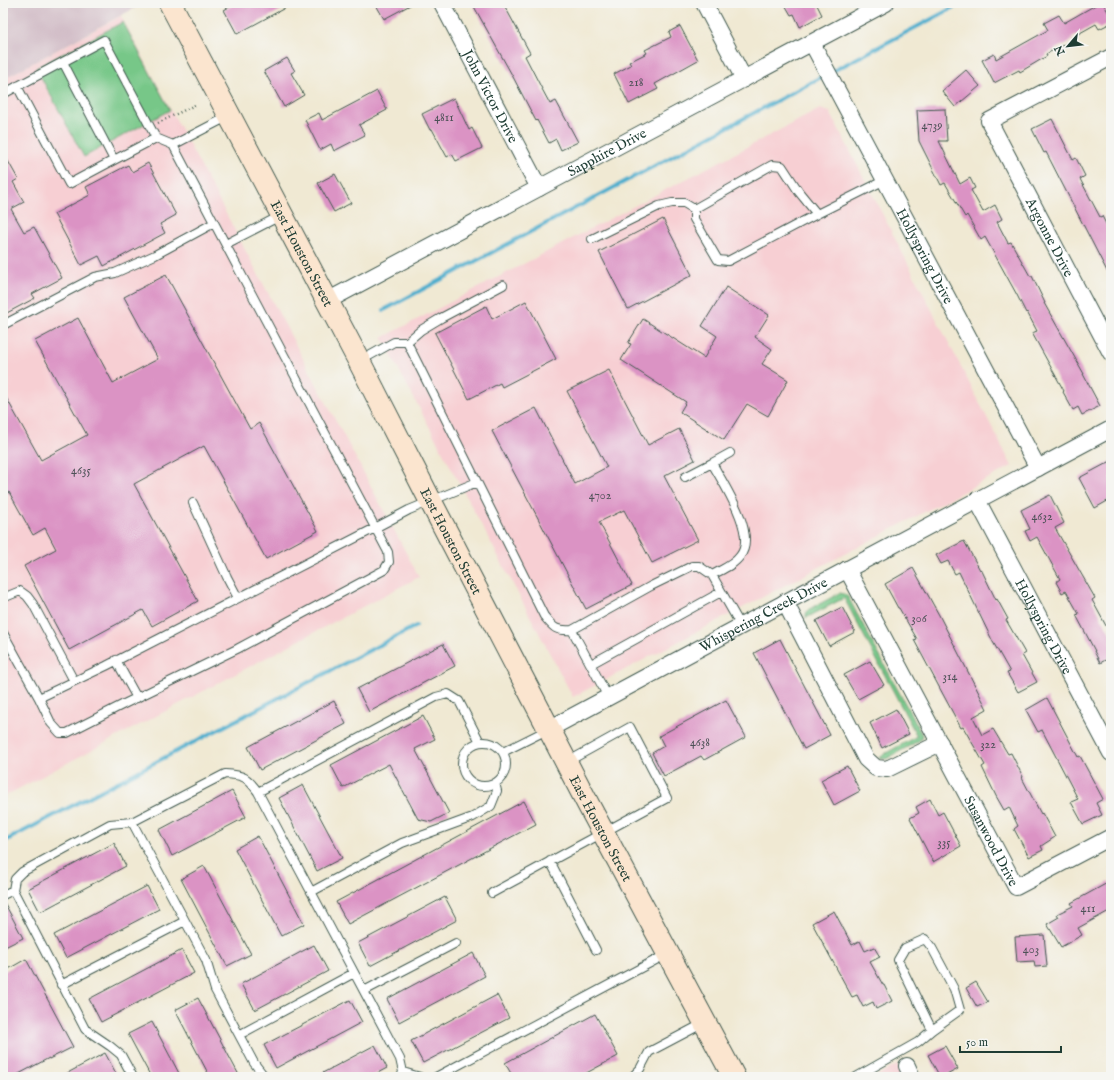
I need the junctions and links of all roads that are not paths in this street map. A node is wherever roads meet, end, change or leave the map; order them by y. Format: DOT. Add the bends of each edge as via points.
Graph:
graph roads {
  1 [pos="170,3"];
  2 [pos="442,3"];
  3 [pos="704,3"];
  4 [pos="886,3"];
  5 [pos="812,43"];
  6 [pos="1111,57"];
  7 [pos="63,62"];
  8 [pos="744,79"];
  9 [pos="17,86"];
  10 [pos="3,94"];
  11 [pos="230,116"];
  12 [pos="156,138"];
  13 [pos="173,145"];
  14 [pos="114,160"];
  15 [pos="885,180"];
  16 [pos="539,188"];
  17 [pos="694,209"];
  18 [pos="817,214"];
  19 [pos="282,215"];
  20 [pos="214,223"];
  21 [pos="592,239"];
  22 [pos="226,244"];
  23 [pos="502,285"];
  24 [pos="327,301"];
  25 [pos="3,325"];
  26 [pos="407,342"];
  27 [pos="1111,353"];
  28 [pos="359,361"];
  29 [pos="1111,430"];
  30 [pos="730,452"];
  31 [pos="712,463"];
  32 [pos="1038,468"];
  33 [pos="685,477"];
  34 [pos="477,482"];
  35 [pos="430,500"];
  36 [pos="977,500"];
  37 [pos="193,503"];
  38 [pos="375,528"];
  39 [pos="847,569"];
  40 [pos="712,575"];
  41 [pos="721,592"];
  42 [pos="3,598"];
  43 [pos="238,598"];
  44 [pos="785,602"];
  45 [pos="741,626"];
  46 [pos="572,630"];
  47 [pos="3,633"];
  48 [pos="116,660"];
  49 [pos="591,664"];
  50 [pos="74,681"];
  51 [pos="608,697"];
  52 [pos="39,698"];
  53 [pos="137,698"];
  54 [pos="549,729"];
  55 [pos="480,742"];
  56 [pos="940,743"];
  57 [pos="503,752"];
  58 [pos="1111,753"];
  59 [pos="567,762"];
  60 [pos="496,787"];
  61 [pos="258,792"];
  62 [pos="132,822"];
  63 [pos="604,833"];
  64 [pos="1111,837"];
  65 [pos="550,861"];
  66 [pos="12,890"];
  67 [pos="311,892"];
  68 [pos="492,893"];
  69 [pos="3,896"];
  70 [pos="185,921"];
  71 [pos="456,943"];
  72 [pos="596,950"];
  73 [pos="668,954"];
  74 [pos="354,973"];
  75 [pos="61,984"];
  76 [pos="364,991"];
  77 [pos="705,1023"];
  78 [pos="932,1030"];
  79 [pos="240,1035"];
  80 [pos="402,1075"];
  81 [pos="133,1077"];
  82 [pos="265,1077"];
  83 [pos="420,1077"];
  84 [pos="436,1077"];
  85 [pos="632,1077"];
  86 [pos="734,1077"];
  87 [pos="856,1077"];
  1 -- 11 [label="main road, East Houston Street"];
  2 -- 16 [label="street, John Victor Drive"];
  3 -- 8 [label="street"];
  4 -- 5 [label="street, Sapphire Drive"];
  5 -- 8 [label="street, Sapphire Drive"];
  5 -- 15 [label="street, Hollyspring Drive"];
  6 -- 27 [label="street, Argonne Drive" via="989,121"];
  7 -- 9 [label="lane"];
  7 -- 12 [label="lane" via="104,40"];
  7 -- 14 [label="lane"];
  8 -- 16 [label="street, Sapphire Drive"];
  9 -- 10 [label="lane"];
  9 -- 14 [label="lane" via="69,184"];
  11 -- 13 [label="lane"];
  11 -- 19 [label="main road, East Houston Street"];
  12 -- 13 [label="lane"];
  12 -- 14 [label="lane"];
  13 -- 20 [label="lane"];
  15 -- 18 [label="lane"];
  15 -- 32 [label="street, Hollyspring Drive"];
  16 -- 24 [label="street, Sapphire Drive"];
  17 -- 18 [label="lane" via="772,164 782,166"];
  17 -- 18 [label="lane" via="694,219 718,260 728,261"];
  17 -- 21 [label="lane" via="684,203 659,206"];
  19 -- 22 [label="lane"];
  19 -- 24 [label="main road, East Houston Street"];
  20 -- 22 [label="lane"];
  20 -- 25 [label="lane" via="156,255 115,273 95,277"];
  22 -- 38 [label="lane"];
  23 -- 26 [label="lane" via="434,322"];
  24 -- 28 [label="main road, East Houston Street"];
  26 -- 28 [label="lane" via="394,342"];
  26 -- 34 [label="lane"];
  28 -- 35 [label="main road, East Houston Street"];
  29 -- 32 [label="street"];
  30 -- 31 [label="lane"];
  31 -- 33 [label="lane"];
  31 -- 40 [label="lane" via="739,512 746,542 741,556"];
  32 -- 36 [label="street, Whispering Creek Drive"];
  34 -- 35 [label="lane"];
  34 -- 46 [label="lane" via="544,616 554,628 562,631"];
  35 -- 38 [label="lane"];
  35 -- 54 [label="main road, East Houston Street"];
  36 -- 39 [label="street, Whispering Creek Drive"];
  36 -- 58 [label="street, Hollyspring Drive"];
  37 -- 43 [label="lane"];
  38 -- 43 [label="lane"];
  38 -- 53 [label="lane" via="388,552 389,562 384,570 237,650"];
  39 -- 44 [label="street, Whispering Creek Drive"];
  39 -- 56 [label="street, Susanwood Drive"];
  40 -- 41 [label="lane"];
  40 -- 46 [label="lane" via="699,566 692,566"];
  41 -- 45 [label="lane"];
  41 -- 49 [label="lane"];
  42 -- 50 [label="lane" via="20,591 27,596"];
  43 -- 48 [label="lane"];
  44 -- 45 [label="street, Whispering Creek Drive"];
  44 -- 56 [label="street" via="866,760 876,768 887,769"];
  45 -- 51 [label="street, Whispering Creek Drive"];
  46 -- 49 [label="lane"];
  47 -- 52 [label="lane"];
  48 -- 50 [label="lane"];
  48 -- 53 [label="lane"];
  49 -- 51 [label="lane"];
  50 -- 52 [label="lane"];
  51 -- 54 [label="street, Whispering Creek Drive"];
  52 -- 53 [label="lane" via="51,723 60,733 67,733"];
  54 -- 57 [label="lane"];
  54 -- 59 [label="main road, East Houston Street"];
  55 -- 57 [label="lane" via="491,743"];
  55 -- 60 [label="lane" via="469,748 463,762 464,770 473,782"];
  55 -- 61 [label="lane" via="459,701 448,694 436,697"];
  56 -- 64 [label="street, Susanwood Drive" via="1016,887"];
  57 -- 60 [label="lane" via="506,766"];
  59 -- 63 [label="main road, East Houston Street"];
  59 -- 63 [label="lane" via="630,727 667,798"];
  60 -- 67 [label="lane" via="491,806 473,817 402,843"];
  61 -- 62 [label="lane" via="250,781 238,775 225,774"];
  61 -- 67 [label="lane"];
  62 -- 66 [label="lane" via="110,824 22,872"];
  62 -- 70 [label="lane"];
  63 -- 65 [label="lane"];
  63 -- 73 [label="main road, East Houston Street"];
  65 -- 68 [label="lane"];
  65 -- 72 [label="lane"];
  66 -- 69 [label="lane"];
  66 -- 75 [label="lane"];
  67 -- 74 [label="lane"];
  70 -- 75 [label="lane"];
  70 -- 79 [label="lane" via="206,960 214,990"];
  71 -- 76 [label="lane"];
  73 -- 77 [label="main road, East Houston Street"];
  73 -- 84 [label="lane"];
  74 -- 76 [label="lane"];
  74 -- 79 [label="lane"];
  75 -- 81 [label="lane" via="85,1029 121,1055"];
  76 -- 80 [label="lane" via="400,1059"];
  77 -- 85 [label="lane" via="648,1052 640,1069"];
  77 -- 86 [label="main road, East Houston Street"];
  78 -- 78 [label="lane" via="898,960 905,948 925,939 954,989 960,1010"];
  78 -- 87 [label="lane" via="918,1042"];
  79 -- 82 [label="lane" via="254,1063"];
  80 -- 83 [label="lane"];
}
